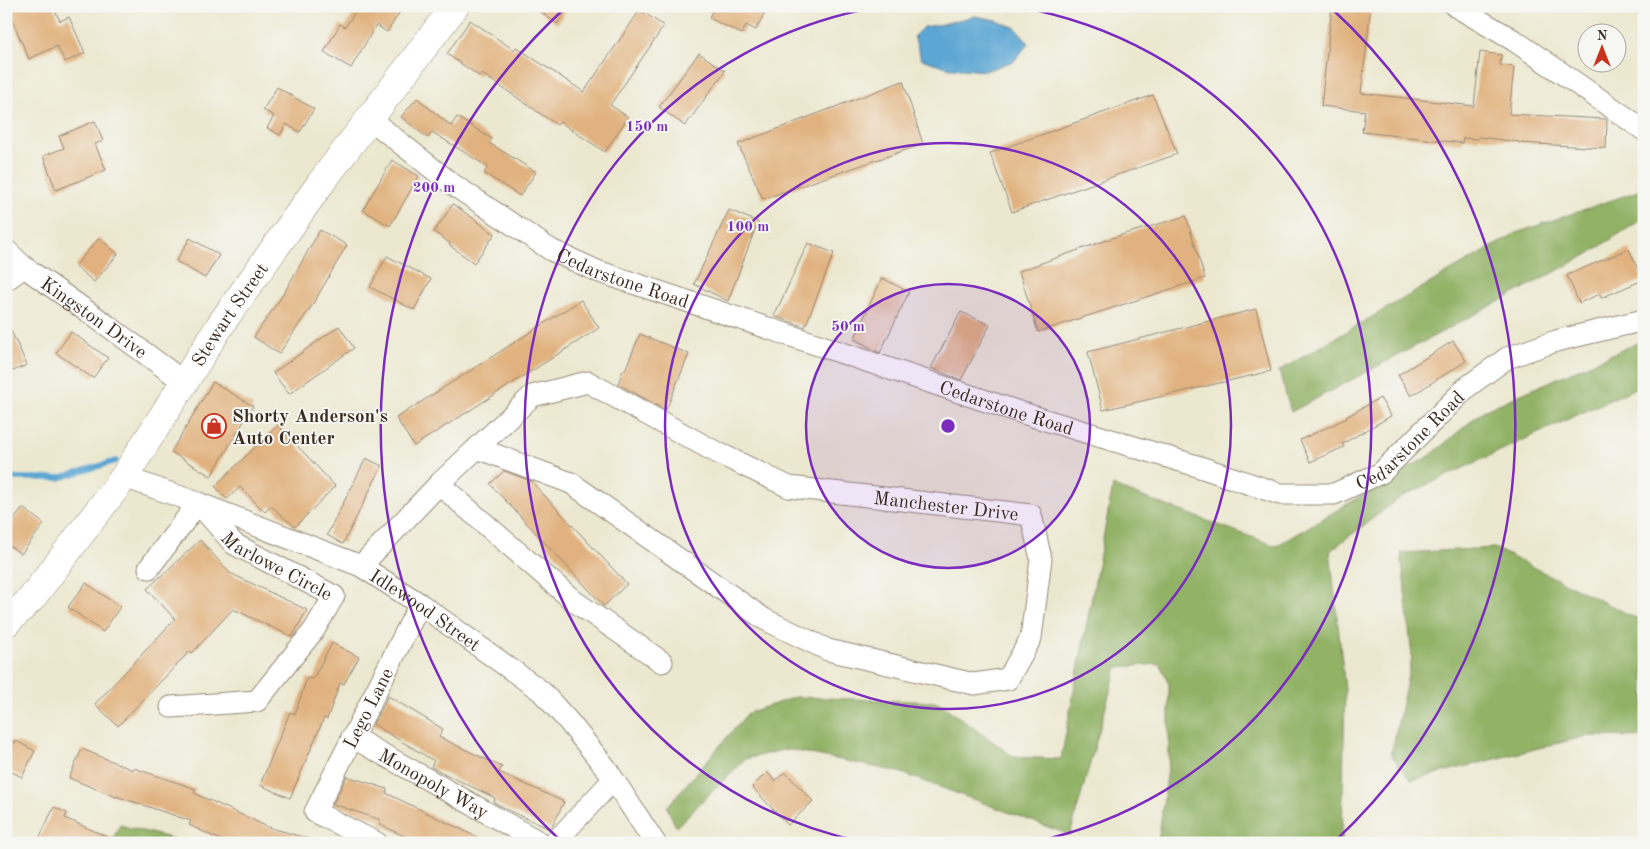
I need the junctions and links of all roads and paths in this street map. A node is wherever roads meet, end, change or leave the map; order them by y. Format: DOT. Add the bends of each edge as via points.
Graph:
graph roads {
  1 [pos="454,6"];
  2 [pos="1455,6"];
  3 [pos="370,119"];
  4 [pos="1644,130"];
  5 [pos="6,250"];
  6 [pos="24,267"];
  7 [pos="6,280"];
  8 [pos="1644,320"];
  9 [pos="184,382"];
  10 [pos="477,448"];
  11 [pos="124,477"];
  12 [pos="439,484"];
  13 [pos="198,503"];
  14 [pos="362,566"];
  15 [pos="149,568"];
  16 [pos="420,604"];
  17 [pos="6,623"];
  18 [pos="662,662"];
  19 [pos="171,708"];
  20 [pos="352,737"];
  21 [pos="613,780"];
  22 [pos="377,843"];
  23 [pos="540,843"];
  24 [pos="554,843"];
  25 [pos="655,843"];
  1 -- 3 [label="street, Stewart Street"];
  2 -- 4 [label="street" via="1515,41"];
  3 -- 8 [label="street, Cedarstone Road" via="452,184 551,250 597,270 1280,494 1334,494 1381,474 1467,387 1507,358 1556,341"];
  3 -- 9 [label="street, Stewart Street" via="223,321"];
  5 -- 6 [label="street, Kingston Drive"];
  6 -- 7 [label="street"];
  6 -- 9 [label="street, Kingston Drive"];
  9 -- 11 [label="street, Stewart Street"];
  10 -- 10 [label="street, Manchester Drive" via="571,483 764,619 828,650 974,684 1008,678 1031,638 1041,559 1031,515 789,487 712,450 588,382 532,396"];
  10 -- 12 [label="street, Manchester Drive"];
  11 -- 13 [label="street, Idlewood Street"];
  11 -- 17 [label="street, Stewart Street" via="31,599"];
  12 -- 14 [label="street, Manchester Drive"];
  12 -- 18 [label="street" via="574,600"];
  13 -- 14 [label="street, Idlewood Street"];
  13 -- 15 [label="street"];
  13 -- 19 [label="street, Marlowe Circle" via="234,544 334,596 314,630 257,701"];
  14 -- 16 [label="street, Idlewood Street"];
  16 -- 20 [label="street, Lego Lane"];
  16 -- 21 [label="street, Idlewood Street" via="541,691"];
  20 -- 22 [label="street, Lego Lane" via="314,812"];
  20 -- 23 [label="street, Monopoly Way"];
  21 -- 24 [label="street"];
  21 -- 25 [label="street, Idlewood Street"];
}
